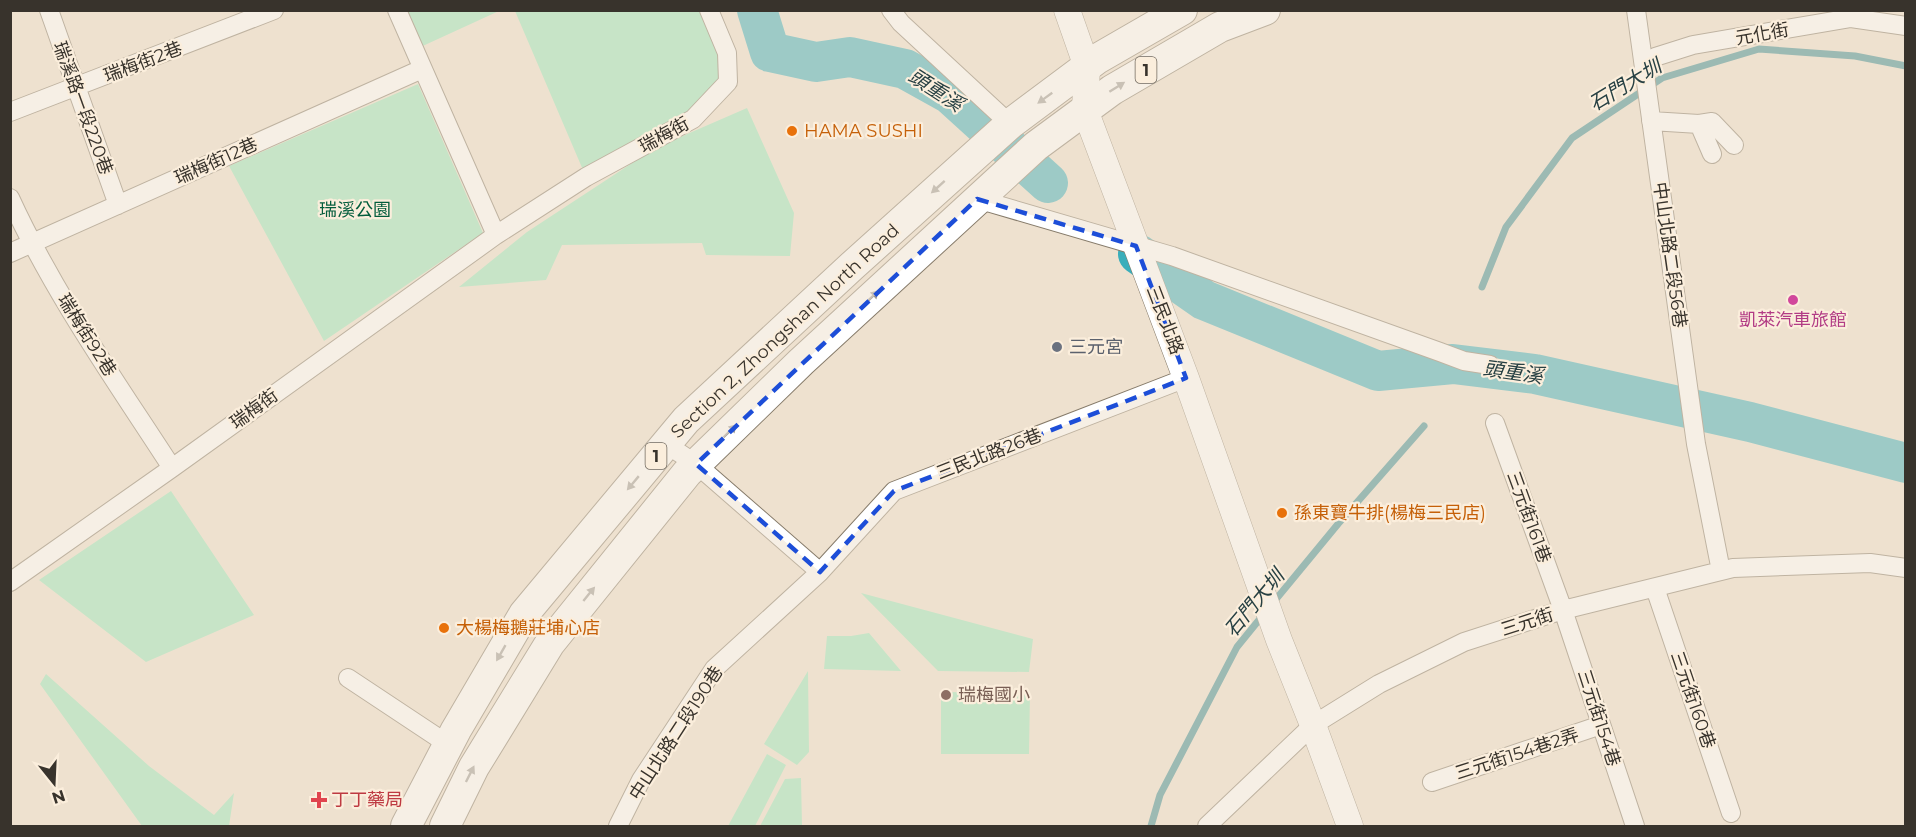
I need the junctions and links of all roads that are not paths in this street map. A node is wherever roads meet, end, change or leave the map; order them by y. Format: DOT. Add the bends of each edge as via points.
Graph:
graph roads {
  1 [pos="49,10"];
  2 [pos="274,10"];
  3 [pos="397,10"];
  4 [pos="709,10"];
  5 [pos="891,10"];
  6 [pos="1066,10"];
  7 [pos="1182,10"];
  8 [pos="1265,10"];
  9 [pos="1636,10"];
  10 [pos="1905,26"];
  11 [pos="1649,64"];
  12 [pos="1088,67"];
  13 [pos="422,69"];
  14 [pos="76,87"];
  15 [pos="1085,110"];
  16 [pos="10,112"];
  17 [pos="1651,116"];
  18 [pos="1010,124"];
  19 [pos="1699,124"];
  20 [pos="1734,145"];
  21 [pos="1712,154"];
  22 [pos="10,198"];
  23 [pos="977,200"];
  24 [pos="118,205"];
  25 [pos="496,235"];
  26 [pos="31,243"];
  27 [pos="1136,246"];
  28 [pos="10,253"];
  29 [pos="1490,365"];
  30 [pos="1186,378"];
  31 [pos="1495,423"];
  32 [pos="666,444"];
  33 [pos="696,464"];
  34 [pos="172,468"];
  35 [pos="1905,568"];
  36 [pos="1721,571"];
  37 [pos="820,572"];
  38 [pos="10,582"];
  39 [pos="1655,588"];
  40 [pos="1563,610"];
  41 [pos="348,678"];
  42 [pos="1313,725"];
  43 [pos="1601,725"];
  44 [pos="448,745"];
  45 [pos="1432,782"];
  46 [pos="1731,813"];
  47 [pos="406,826"];
  48 [pos="445,826"];
  49 [pos="618,826"];
  50 [pos="1207,826"];
  51 [pos="1350,826"];
  52 [pos="1635,826"];
  1 -- 14 [label="street, 瑞溪路一段220巷"];
  2 -- 14 [label="street, 瑞梅街2巷"];
  3 -- 13 [label="street"];
  4 -- 25 [label="street, 瑞梅街" via="727,53 728,81 693,120 586,177"];
  5 -- 18 [label="street"];
  6 -- 12 [label="street"];
  7 -- 12 [label="main road, 1"];
  15 -- 8 [label="main road, 1, one-way" via="1220,27"];
  9 -- 11 [label="street"];
  10 -- 11 [label="street, 元化街" via="1851,18 1694,45"];
  11 -- 17 [label="street, 中山北路二段56巷"];
  12 -- 15 [label="street, 三民北路"];
  12 -- 18 [label="main road, 1, one-way"];
  13 -- 24 [label="street, 瑞梅街12巷"];
  13 -- 25 [label="street"];
  14 -- 16 [label="street, 瑞梅街2巷"];
  14 -- 24 [label="street, 瑞溪路一段220巷"];
  15 -- 23 [label="main road, Section 2, Zhongshan North Road / 1" via="1036,146"];
  15 -- 27 [label="street, 三民北路"];
  17 -- 19 [label="street"];
  17 -- 36 [label="street, 中山北路二段56巷" via="1696,444"];
  18 -- 32 [label="main road, Section 2, Zhongshan North Road / 1, one-way" via="686,420"];
  19 -- 20 [label="street" via="1712,122"];
  19 -- 21 [label="street"];
  22 -- 26 [label="street, 瑞梅街92巷"];
  23 -- 27 [label="street"];
  33 -- 23 [label="main road, Section 2, Zhongshan North Road / 1, one-way"];
  24 -- 26 [label="street, 瑞梅街12巷"];
  25 -- 34 [label="street, 瑞梅街"];
  26 -- 28 [label="street, 瑞梅街12巷"];
  26 -- 34 [label="street, 瑞梅街92巷"];
  27 -- 29 [label="street" via="1464,361"];
  27 -- 30 [label="street, 三民北路"];
  30 -- 37 [label="street, 三民北路26巷" via="894,491"];
  30 -- 42 [label="street, 三民北路"];
  31 -- 40 [label="street, 三元街161巷"];
  32 -- 33 [label="street"];
  32 -- 44 [label="main road, Section 2, Zhongshan North Road / 1, one-way" via="524,614"];
  33 -- 37 [label="street"];
  48 -- 33 [label="main road, Section 2, Zhongshan North Road / 1, one-way" via="474,767 550,642"];
  34 -- 38 [label="street, 瑞梅街"];
  35 -- 36 [label="street, 三元街" via="1870,563"];
  36 -- 39 [label="street, 三元街"];
  37 -- 49 [label="street, 中山北路二段190巷" via="714,669 641,780"];
  39 -- 40 [label="street, 三元街"];
  39 -- 46 [label="street, 三元街160巷"];
  40 -- 42 [label="street, 三元街" via="1464,642 1379,684"];
  40 -- 43 [label="street, 三元街154巷"];
  41 -- 44 [label="street"];
  42 -- 50 [label="street, 三元街"];
  42 -- 51 [label="street"];
  43 -- 45 [label="street, 三元街154巷2弄"];
  43 -- 52 [label="street, 三元街154巷"];
  44 -- 47 [label="main road, Section 2, Zhongshan North Road / 1"];
}
